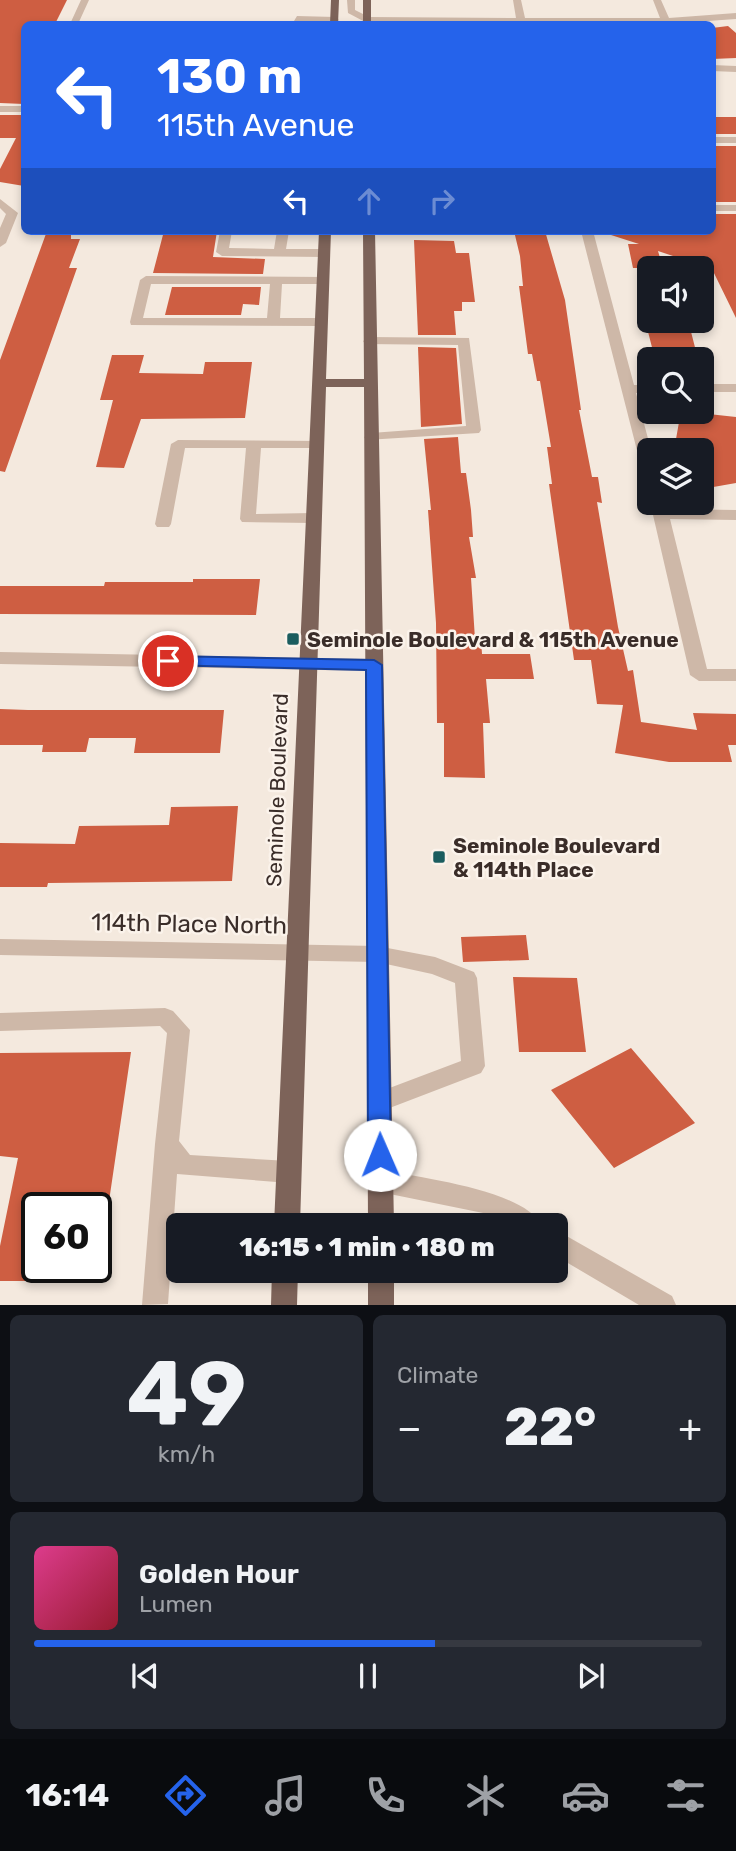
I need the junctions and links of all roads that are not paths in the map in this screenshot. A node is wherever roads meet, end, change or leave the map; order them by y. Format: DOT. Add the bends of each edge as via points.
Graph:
graph roads {
  1 [pos="85,0"];
  2 [pos="335,0"];
  3 [pos="351,0"];
  4 [pos="367,0"];
  5 [pos="517,0"];
  6 [pos="657,0"];
  7 [pos="736,16"];
  8 [pos="297,19"];
  9 [pos="521,20"];
  10 [pos="75,21"];
  11 [pos="322,21"];
  12 [pos="335,21"];
  13 [pos="366,21"];
  14 [pos="367,21"];
  15 [pos="479,21"];
  16 [pos="570,21"];
  17 [pos="666,21"];
  18 [pos="716,68"];
  19 [pos="736,69"];
  20 [pos="0,108"];
  21 [pos="21,109"];
  22 [pos="716,140"];
  23 [pos="736,140"];
  24 [pos="0,202"];
  25 [pos="716,208"];
  26 [pos="736,208"];
  27 [pos="225,235"];
  28 [pos="282,235"];
  29 [pos="325,235"];
  30 [pos="369,235"];
  31 [pos="588,235"];
  32 [pos="0,243"];
  33 [pos="279,253"];
  34 [pos="324,253"];
  35 [pos="276,280"];
  36 [pos="323,280"];
  37 [pos="273,322"];
  38 [pos="321,322"];
  39 [pos="370,341"];
  40 [pos="318,383"];
  41 [pos="371,383"];
  42 [pos="714,388"];
  43 [pos="736,388"];
  44 [pos="627,389"];
  45 [pos="637,389"];
  46 [pos="371,437"];
  47 [pos="640,438"];
  48 [pos="254,444"];
  49 [pos="316,444"];
  50 [pos="714,513"];
  51 [pos="662,515"];
  52 [pos="736,515"];
  53 [pos="313,518"];
  54 [pos="163,524"];
  55 [pos="0,658"];
  56 [pos="307,664"];
  57 [pos="374,665"];
  58 [pos="736,675"];
  59 [pos="0,947"];
  60 [pos="298,952"];
  61 [pos="377,954"];
  62 [pos="0,1022"];
  63 [pos="379,1102"];
  64 [pos="167,1144"];
  65 [pos="289,1172"];
  66 [pos="380,1181"];
  67 [pos="287,1213"];
  68 [pos="381,1213"];
  69 [pos="508,1213"];
  70 [pos="568,1249"];
  71 [pos="285,1283"];
  72 [pos="381,1283"];
  73 [pos="155,1304"];
  74 [pos="284,1305"];
  75 [pos="382,1305"];
  76 [pos="663,1305"];
  1 -- 10 [label="street"];
  2 -- 12 [label="main road"];
  3 -- 13 [label="street" via="351,11"];
  4 -- 14 [label="main road"];
  5 -- 9 [label="street"];
  6 -- 17 [label="street"];
  7 -- 17 [label="street"];
  8 -- 11 [label="street"];
  9 -- 15 [label="street"];
  9 -- 16 [label="street"];
  18 -- 19 [label="street"];
  20 -- 21 [label="street"];
  22 -- 23 [label="street"];
  24 -- 32 [label="street" via="12,213"];
  25 -- 26 [label="street"];
  27 -- 33 [label="street" via="222,252"];
  28 -- 33 [label="street"];
  29 -- 34 [label="main road, Seminole Boulevard"];
  30 -- 39 [label="main road"];
  31 -- 44 [label="street"];
  33 -- 34 [label="street"];
  34 -- 36 [label="main road, Seminole Boulevard"];
  35 -- 36 [label="street"];
  35 -- 37 [label="street"];
  35 -- 37 [label="street" via="146,280 136,322"];
  36 -- 38 [label="main road, Seminole Boulevard"];
  37 -- 38 [label="street"];
  38 -- 40 [label="main road, Seminole Boulevard"];
  39 -- 41 [label="main road"];
  39 -- 46 [label="street" via="464,341 474,430"];
  40 -- 41 [label="main road"];
  40 -- 49 [label="main road, Seminole Boulevard"];
  41 -- 46 [label="main road"];
  42 -- 43 [label="street"];
  44 -- 45 [label="street"];
  44 -- 47 [label="street"];
  46 -- 57 [label="main road"];
  48 -- 49 [label="street"];
  48 -- 53 [label="street" via="248,519"];
  48 -- 54 [label="street" via="178,444"];
  49 -- 53 [label="main road, Seminole Boulevard"];
  50 -- 52 [label="street"];
  51 -- 58 [label="street" via="699,675"];
  53 -- 56 [label="main road, Seminole Boulevard"];
  55 -- 56 [label="street"];
  56 -- 57 [label="street"];
  56 -- 60 [label="main road, Seminole Boulevard"];
  57 -- 61 [label="main road"];
  59 -- 60 [label="street, 114th Place North"];
  60 -- 61 [label="street, 114th Place North"];
  60 -- 65 [label="main road, Seminole Boulevard"];
  61 -- 63 [label="main road"];
  61 -- 63 [label="street, 114th Place North" via="435,966 466,978 473,1066"];
  62 -- 64 [label="street" via="165,1017 179,1030"];
  63 -- 66 [label="main road"];
  64 -- 65 [label="street" via="184,1166"];
  64 -- 73 [label="street"];
  65 -- 67 [label="main road, Seminole Boulevard"];
  66 -- 68 [label="main road"];
  66 -- 69 [label="street" via="493,1204"];
  70 -- 76 [label="street"];
  71 -- 74 [label="main road"];
  72 -- 75 [label="main road"];
}
